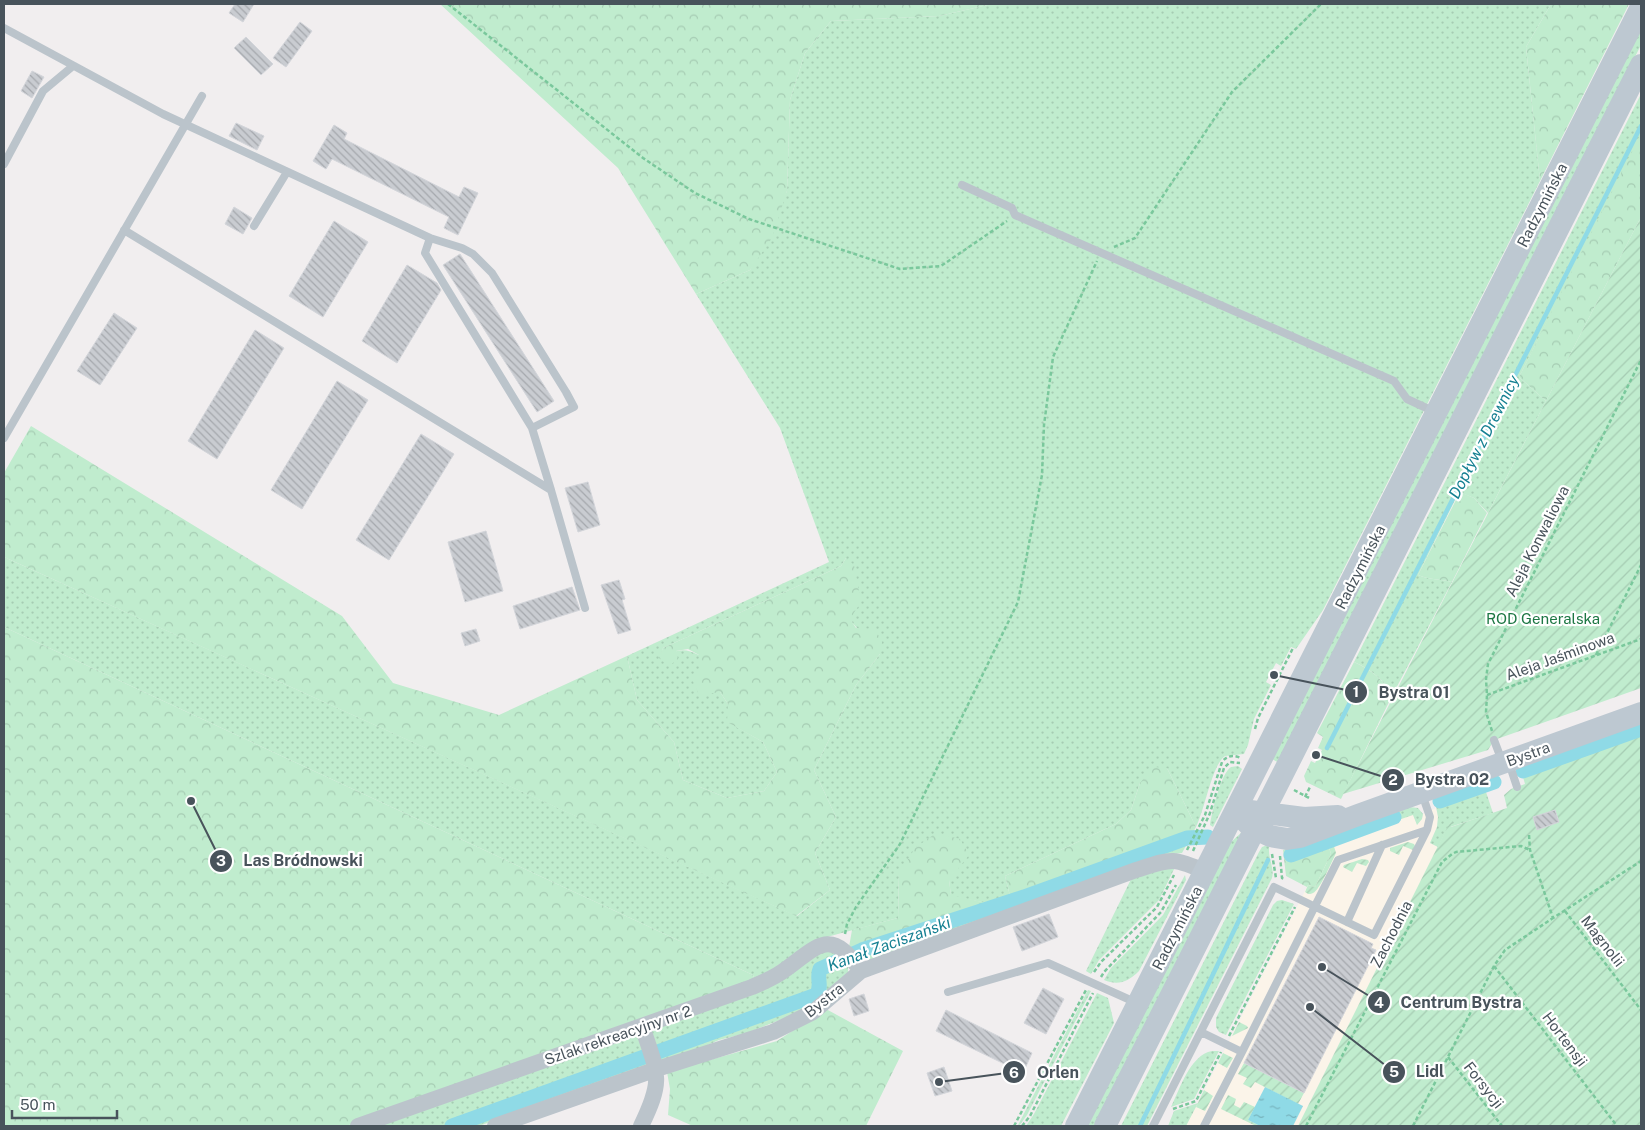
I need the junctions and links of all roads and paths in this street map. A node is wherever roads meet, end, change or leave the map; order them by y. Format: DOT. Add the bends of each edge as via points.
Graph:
graph roads {
  1 [pos="448,4"];
  2 [pos="1321,4"];
  3 [pos="1641,7"];
  4 [pos="4,28"];
  5 [pos="1641,65"];
  6 [pos="74,66"];
  7 [pos="202,96"];
  8 [pos="185,125"];
  9 [pos="4,164"];
  10 [pos="287,172"];
  11 [pos="962,185"];
  12 [pos="1015,216"];
  13 [pos="254,226"];
  14 [pos="124,230"];
  15 [pos="430,238"];
  16 [pos="1101,253"];
  17 [pos="1641,360"];
  18 [pos="1437,413"];
  19 [pos="532,428"];
  20 [pos="4,438"];
  21 [pos="551,490"];
  22 [pos="1641,565"];
  23 [pos="585,608"];
  24 [pos="1641,639"];
  25 [pos="1293,648"];
  26 [pos="1596,655"];
  27 [pos="1487,695"];
  28 [pos="1641,713"];
  29 [pos="1255,730"];
  30 [pos="1494,740"];
  31 [pos="1244,759"];
  32 [pos="1506,762"];
  33 [pos="1244,764"];
  34 [pos="1278,782"];
  35 [pos="1310,787"];
  36 [pos="1517,788"];
  37 [pos="1421,792"];
  38 [pos="1299,809"];
  39 [pos="1237,810"];
  40 [pos="1358,815"];
  41 [pos="1259,821"];
  42 [pos="1426,830"];
  43 [pos="1529,835"];
  44 [pos="1382,845"];
  45 [pos="1190,846"];
  46 [pos="1195,846"];
  47 [pos="1272,849"];
  48 [pos="1280,849"];
  49 [pos="1530,850"];
  50 [pos="1641,861"];
  51 [pos="1206,872"];
  52 [pos="1290,881"];
  53 [pos="1274,887"];
  54 [pos="1300,898"];
  55 [pos="1316,906"];
  56 [pos="1565,910"];
  57 [pos="1553,918"];
  58 [pos="1346,922"];
  59 [pos="850,957"];
  60 [pos="1494,966"];
  61 [pos="948,992"];
  62 [pos="1139,1004"];
  63 [pos="1641,1010"];
  64 [pos="642,1026"];
  65 [pos="1201,1032"];
  66 [pos="1225,1044"];
  67 [pos="1242,1052"];
  68 [pos="1448,1057"];
  69 [pos="655,1066"];
  70 [pos="1172,1110"];
  71 [pos="358,1126"];
  72 [pos="495,1126"];
  73 [pos="641,1126"];
  74 [pos="1076,1126"];
  75 [pos="1105,1126"];
  76 [pos="1153,1126"];
  77 [pos="1204,1126"];
  78 [pos="1306,1126"];
  79 [pos="1413,1126"];
  80 [pos="1502,1126"];
  81 [pos="1617,1126"];
  1 -- 12 [label="path" via="643,158 695,193 749,219 900,269 941,266"];
  2 -- 16 [label="path" via="1232,92 1135,238"];
  3 -- 18 [label="main road, Radzymińska"];
  4 -- 6 [label="lane"];
  5 -- 34 [label="main road, Radzymińska"];
  6 -- 8 [label="lane"];
  6 -- 9 [label="lane" via="43,92"];
  7 -- 8 [label="lane"];
  8 -- 10 [label="lane"];
  8 -- 14 [label="lane"];
  10 -- 13 [label="lane"];
  10 -- 15 [label="lane"];
  11 -- 12 [label="lane" via="1012,208"];
  12 -- 16 [label="lane"];
  14 -- 20 [label="lane"];
  14 -- 21 [label="lane"];
  15 -- 19 [label="lane" via="426,253"];
  15 -- 19 [label="lane" via="473,254 492,273 566,392 574,407"];
  16 -- 18 [label="lane" via="1394,381 1407,399"];
  16 -- 59 [label="path" via="1054,357 1044,425 1042,475 1018,602 900,844 847,924"];
  17 -- 27 [label="path, Aleja Konwaliowa" via="1495,648 1488,664"];
  18 -- 39 [label="main road, Radzymińska"];
  19 -- 21 [label="lane"];
  21 -- 23 [label="lane"];
  22 -- 26 [label="path"];
  24 -- 26 [label="path, Aleja Jaśminowa"];
  25 -- 29 [label="path"];
  26 -- 27 [label="path, Aleja Jaśminowa"];
  27 -- 30 [label="path, Aleja Konwaliowa" via="1486,712"];
  28 -- 32 [label="main road, Bystra"];
  30 -- 32 [label="lane"];
  31 -- 45 [label="path" via="1232,756 1222,762 1200,827"];
  32 -- 36 [label="lane"];
  32 -- 37 [label="main road, Bystra"];
  33 -- 46 [label="path" via="1226,764"];
  34 -- 38 [label="main road" via="1278,798 1285,809"];
  34 -- 41 [label="main road, Radzymińska"];
  35 -- 38 [label="path"];
  37 -- 40 [label="main road, Bystra"];
  37 -- 42 [label="lane" via="1430,817"];
  38 -- 40 [label="main road, Bystra" via="1316,818"];
  38 -- 41 [label="main road, Bystra"];
  39 -- 41 [label="main road, Bystra" via="1247,823"];
  39 -- 51 [label="main road, Radzymińska"];
  40 -- 41 [label="main road, Bystra" via="1293,838 1274,837"];
  41 -- 75 [label="main road, Radzymińska"];
  42 -- 44 [label="lane"];
  42 -- 58 [label="lane" via="1374,935"];
  43 -- 49 [label="path"];
  44 -- 55 [label="lane" via="1338,860"];
  44 -- 58 [label="lane"];
  47 -- 53 [label="path" via="1276,876"];
  48 -- 52 [label="path" via="1282,878"];
  49 -- 57 [label="path"];
  49 -- 78 [label="path, Zachodnia" via="1521,846 1456,852 1442,862"];
  50 -- 56 [label="path"];
  51 -- 59 [label="street, Bystra" via="1181,861 1164,860 997,920"];
  51 -- 62 [label="main road, Radzymińska"];
  53 -- 54 [label="lane"];
  53 -- 65 [label="lane"];
  54 -- 55 [label="lane"];
  54 -- 66 [label="path"];
  55 -- 58 [label="lane"];
  55 -- 67 [label="lane"];
  56 -- 57 [label="path"];
  56 -- 63 [label="path, Magnolii"];
  57 -- 60 [label="path" via="1505,950"];
  59 -- 64 [label="street, Szlak rekreacyjny nr 2" via="830,944 818,946 769,980"];
  59 -- 69 [label="street, Bystra" via="813,1012 773,1032"];
  60 -- 68 [label="path"];
  60 -- 81 [label="path, Hortensji"];
  61 -- 62 [label="lane" via="1048,963"];
  62 -- 74 [label="main road, Radzymińska"];
  64 -- 69 [label="street"];
  64 -- 71 [label="street, Szlak rekreacyjny nr 2"];
  65 -- 66 [label="lane"];
  65 -- 76 [label="lane"];
  66 -- 67 [label="lane"];
  66 -- 70 [label="path" via="1196,1101"];
  67 -- 77 [label="lane"];
  68 -- 79 [label="path"];
  68 -- 80 [label="path, Forsycji"];
  69 -- 72 [label="street, Bystra"];
  69 -- 73 [label="street" via="657,1085"];
}
